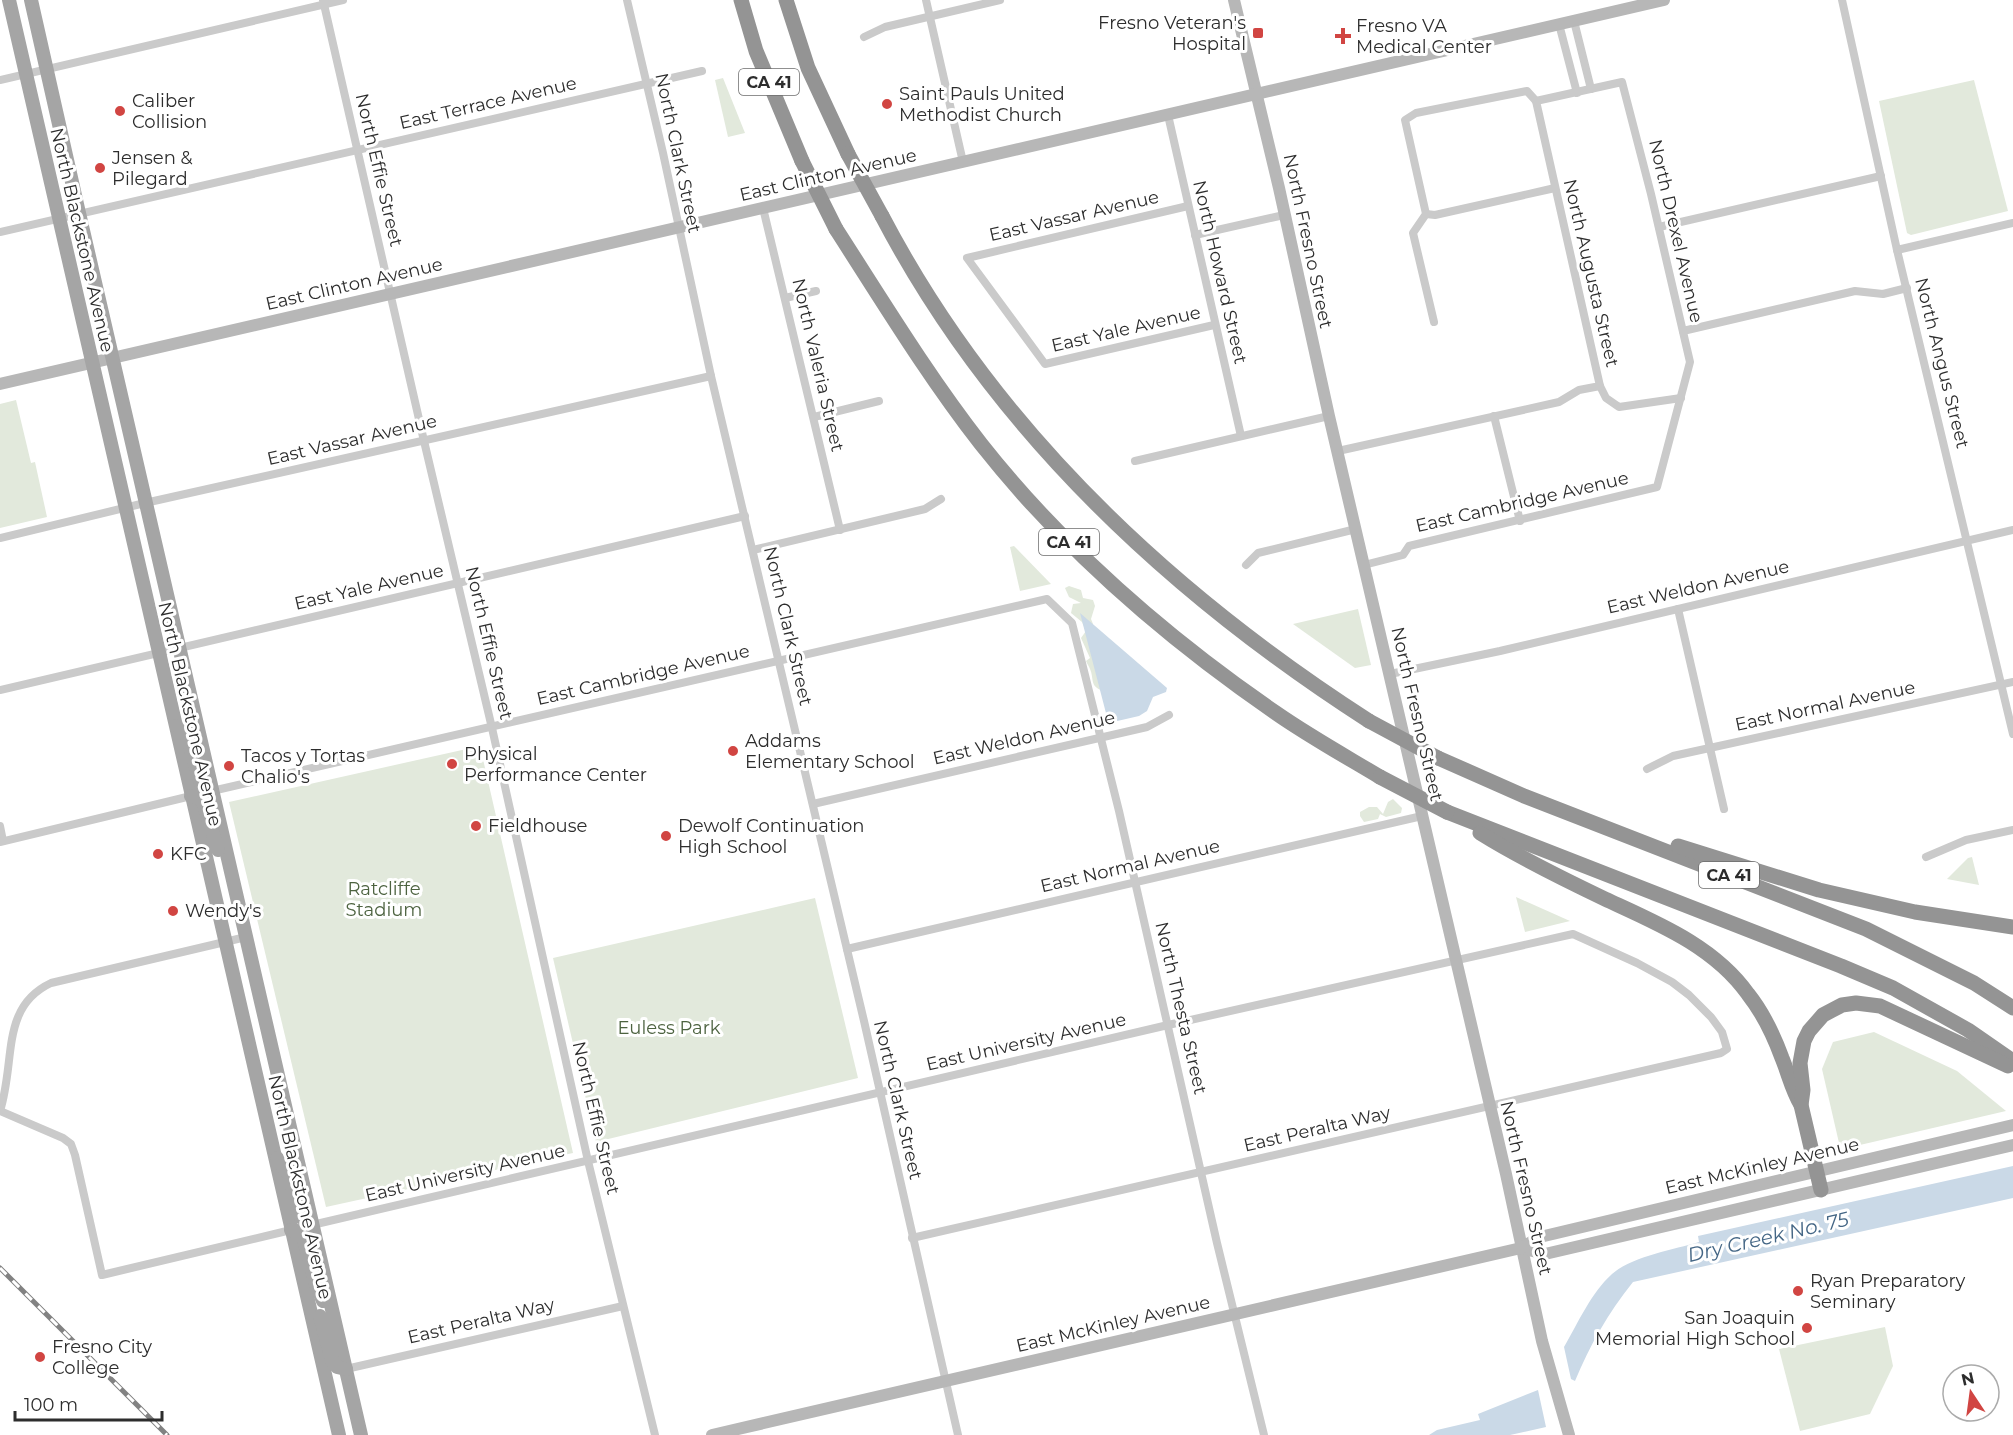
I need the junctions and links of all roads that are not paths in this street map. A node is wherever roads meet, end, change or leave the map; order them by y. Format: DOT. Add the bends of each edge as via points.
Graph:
graph roads {
  1 [pos="9,0"];
  2 [pos="31,0"];
  3 [pos="343,0"];
  4 [pos="627,0"];
  5 [pos="741,0"];
  6 [pos="786,0"];
  7 [pos="926,0"];
  8 [pos="1000,0"];
  9 [pos="1234,0"];
  10 [pos="1664,0"];
  11 [pos="1842,0"];
  12 [pos="324,2"];
  13 [pos="930,16"];
  14 [pos="1574,21"];
  15 [pos="1559,24"];
  16 [pos="864,37"];
  17 [pos="47,69"];
  18 [pos="702,71"];
  19 [pos="26,73"];
  20 [pos="0,80"];
  21 [pos="647,83"];
  22 [pos="1591,89"];
  23 [pos="1577,93"];
  24 [pos="1257,95"];
  25 [pos="1536,101"];
  26 [pos="1168,115"];
  27 [pos="358,149"];
  28 [pos="963,162"];
  29 [pos="1881,176"];
  30 [pos="1555,188"];
  31 [pos="1188,206"];
  32 [pos="764,208"];
  33 [pos="79,213"];
  34 [pos="1426,214"];
  35 [pos="1284,215"];
  36 [pos="58,218"];
  37 [pos="2013,223"];
  38 [pos="1659,226"];
  39 [pos="678,228"];
  40 [pos="0,232"];
  41 [pos="1195,235"];
  42 [pos="1897,250"];
  43 [pos="1907,288"];
  44 [pos="816,291"];
  45 [pos="391,294"];
  46 [pos="785,298"];
  47 [pos="1434,322"];
  48 [pos="1214,325"];
  49 [pos="1683,331"];
  50 [pos="112,358"];
  51 [pos="91,363"];
  52 [pos="1045,364"];
  53 [pos="711,376"];
  54 [pos="0,384"];
  55 [pos="1600,386"];
  56 [pos="1681,398"];
  57 [pos="879,401"];
  58 [pos="1329,416"];
  59 [pos="1494,416"];
  60 [pos="814,417"];
  61 [pos="1241,436"];
  62 [pos="424,441"];
  63 [pos="1338,451"];
  64 [pos="1135,462"];
  65 [pos="1657,487"];
  66 [pos="941,499"];
  67 [pos="145,503"];
  68 [pos="124,508"];
  69 [pos="745,516"];
  70 [pos="1520,521"];
  71 [pos="1356,529"];
  72 [pos="840,530"];
  73 [pos="2013,530"];
  74 [pos="0,538"];
  75 [pos="1968,541"];
  76 [pos="753,550"];
  77 [pos="1246,565"];
  78 [pos="1364,565"];
  79 [pos="458,583"];
  80 [pos="1047,599"];
  81 [pos="1678,609"];
  82 [pos="179,648"];
  83 [pos="158,653"];
  84 [pos="779,660"];
  85 [pos="1390,674"];
  86 [pos="2013,682"];
  87 [pos="2002,684"];
  88 [pos="0,690"];
  89 [pos="1169,714"];
  90 [pos="174,724"];
  91 [pos="492,728"];
  92 [pos="2013,734"];
  93 [pos="1101,738"];
  94 [pos="1710,748"];
  95 [pos="1647,769"];
  96 [pos="212,792"];
  97 [pos="191,796"];
  98 [pos="1524,796"];
  99 [pos="813,804"];
  100 [pos="1724,809"];
  101 [pos="1447,812"];
  102 [pos="1422,816"];
  103 [pos="0,826"];
  104 [pos="2013,830"];
  105 [pos="2,841"];
  106 [pos="1926,857"];
  107 [pos="1135,882"];
  108 [pos="236,895"];
  109 [pos="2013,927"];
  110 [pos="246,937"];
  111 [pos="225,942"];
  112 [pos="847,949"];
  113 [pos="1455,960"];
  114 [pos="2013,1008"];
  115 [pos="1168,1025"];
  116 [pos="1727,1049"];
  117 [pos="2013,1061"];
  118 [pos="2013,1069"];
  119 [pos="879,1093"];
  120 [pos="1801,1105"];
  121 [pos="1490,1106"];
  122 [pos="0,1111"];
  123 [pos="2013,1125"];
  124 [pos="2013,1145"];
  125 [pos="273,1153"];
  126 [pos="588,1161"];
  127 [pos="1202,1171"];
  128 [pos="1817,1171"];
  129 [pos="1821,1190"];
  130 [pos="312,1225"];
  131 [pos="291,1230"];
  132 [pos="912,1238"];
  133 [pos="1521,1248"];
  134 [pos="298,1258"];
  135 [pos="623,1306"];
  136 [pos="1235,1314"];
  137 [pos="338,1336"];
  138 [pos="346,1369"];
  139 [pos="946,1382"];
  140 [pos="339,1435"];
  141 [pos="361,1435"];
  142 [pos="655,1435"];
  143 [pos="712,1435"];
  144 [pos="958,1435"];
  145 [pos="1264,1435"];
  146 [pos="1569,1435"];
  1 -- 19 [label="main road, North Blackstone Avenue"];
  2 -- 17 [label="main road, North Blackstone Avenue"];
  3 -- 12 [label="street"];
  4 -- 21 [label="street, North Clark Street"];
  5 -- 101 [label="highway, CA 41, bridge" via="756,51 802,161 836,229 981,444 1050,523 1134,603 1210,664 1276,713 1380,777"];
  6 -- 98 [label="highway, CA 41, bridge" via="808,68 848,154 908,264 978,370 1074,482 1177,579 1288,666 1369,721 1438,758"];
  7 -- 13 [label="street"];
  8 -- 13 [label="street"];
  9 -- 24 [label="main road, North Fresno Street"];
  10 -- 14 [label="main road, East Clinton Avenue"];
  11 -- 29 [label="street, North Angus Street"];
  12 -- 17 [label="street"];
  12 -- 27 [label="street, North Effie Street"];
  13 -- 16 [label="street" via="885,27"];
  13 -- 28 [label="street"];
  14 -- 15 [label="main road, East Clinton Avenue"];
  14 -- 22 [label="street"];
  15 -- 23 [label="street"];
  15 -- 24 [label="main road, East Clinton Avenue"];
  17 -- 19 [label="street"];
  17 -- 33 [label="main road, North Blackstone Avenue"];
  18 -- 21 [label="street, East Terrace Avenue"];
  19 -- 20 [label="street"];
  19 -- 36 [label="main road, North Blackstone Avenue"];
  21 -- 27 [label="street, East Terrace Avenue"];
  21 -- 39 [label="street, North Clark Street"];
  22 -- 23 [label="street"];
  22 -- 38 [label="street, North Drexel Avenue" via="1622,82"];
  23 -- 25 [label="street"];
  24 -- 26 [label="main road, East Clinton Avenue"];
  24 -- 35 [label="main road, North Fresno Street"];
  25 -- 30 [label="street, North Augusta Street"];
  25 -- 34 [label="street" via="1527,91 1416,113 1405,120"];
  26 -- 28 [label="main road, East Clinton Avenue"];
  26 -- 31 [label="street, North Howard Street"];
  27 -- 33 [label="street, East Terrace Avenue"];
  27 -- 45 [label="street, North Effie Street"];
  28 -- 32 [label="main road, East Clinton Avenue"];
  29 -- 38 [label="street"];
  29 -- 42 [label="street, North Angus Street"];
  30 -- 34 [label="street"];
  30 -- 55 [label="street, North Augusta Street"];
  31 -- 41 [label="street, North Howard Street"];
  31 -- 52 [label="street, East Vassar Avenue" via="967,258"];
  32 -- 39 [label="main road, East Clinton Avenue"];
  32 -- 46 [label="street, North Valeria Street"];
  33 -- 36 [label="street, East Terrace Avenue"];
  33 -- 50 [label="main road, North Blackstone Avenue"];
  34 -- 47 [label="street" via="1413,233"];
  35 -- 41 [label="street"];
  35 -- 58 [label="main road, North Fresno Street"];
  36 -- 40 [label="street, East Terrace Avenue"];
  36 -- 51 [label="main road, North Blackstone Avenue"];
  37 -- 42 [label="street"];
  38 -- 49 [label="street, North Drexel Avenue"];
  39 -- 45 [label="main road, East Clinton Avenue"];
  39 -- 53 [label="street, North Clark Street"];
  41 -- 48 [label="street, North Howard Street"];
  42 -- 43 [label="street, North Angus Street"];
  43 -- 49 [label="street" via="1883,294 1858,291"];
  43 -- 75 [label="street, North Angus Street"];
  44 -- 46 [label="street"];
  45 -- 50 [label="main road, East Clinton Avenue"];
  45 -- 62 [label="street, North Effie Street"];
  46 -- 60 [label="street, North Valeria Street"];
  48 -- 52 [label="street, East Yale Avenue"];
  48 -- 61 [label="street, North Howard Street"];
  49 -- 56 [label="street, North Drexel Avenue" via="1690,362"];
  50 -- 51 [label="main road, East Clinton Avenue"];
  50 -- 67 [label="main road, North Blackstone Avenue"];
  51 -- 54 [label="main road, East Clinton Avenue"];
  51 -- 68 [label="main road, North Blackstone Avenue"];
  53 -- 62 [label="street, East Vassar Avenue"];
  53 -- 69 [label="street, North Clark Street"];
  55 -- 56 [label="street" via="1606,398 1619,406"];
  55 -- 59 [label="street, North Augusta Street" via="1579,390 1559,402"];
  56 -- 65 [label="street, North Drexel Avenue"];
  57 -- 60 [label="street"];
  58 -- 61 [label="street"];
  58 -- 63 [label="main road, North Fresno Street"];
  59 -- 63 [label="street, North Augusta Street"];
  59 -- 70 [label="street"];
  60 -- 72 [label="street, North Valeria Street"];
  61 -- 64 [label="street"];
  62 -- 67 [label="street, East Vassar Avenue"];
  62 -- 79 [label="street, North Effie Street"];
  63 -- 71 [label="main road, North Fresno Street"];
  65 -- 70 [label="street, East Cambridge Avenue"];
  66 -- 72 [label="street" via="925,509"];
  67 -- 68 [label="street, East Vassar Avenue"];
  67 -- 82 [label="main road, North Blackstone Avenue"];
  68 -- 74 [label="street, East Vassar Avenue"];
  68 -- 83 [label="main road, North Blackstone Avenue"];
  69 -- 76 [label="street, North Clark Street"];
  69 -- 79 [label="street, East Yale Avenue"];
  70 -- 78 [label="street, East Cambridge Avenue" via="1409,546 1403,555"];
  71 -- 77 [label="street" via="1258,553"];
  71 -- 78 [label="main road, North Fresno Street"];
  72 -- 76 [label="street"];
  73 -- 75 [label="street, East Weldon Avenue"];
  75 -- 81 [label="street, East Weldon Avenue"];
  75 -- 87 [label="street, North Angus Street"];
  76 -- 84 [label="street, North Clark Street"];
  78 -- 85 [label="main road, North Fresno Street"];
  79 -- 82 [label="street, East Yale Avenue"];
  79 -- 91 [label="street, North Effie Street"];
  80 -- 84 [label="street, East Cambridge Avenue"];
  80 -- 93 [label="street, North Thesta Street" via="1072,623"];
  81 -- 85 [label="street, East Weldon Avenue"];
  81 -- 94 [label="street"];
  82 -- 83 [label="street, East Yale Avenue"];
  82 -- 96 [label="main road, North Blackstone Avenue"];
  83 -- 88 [label="street, East Yale Avenue"];
  83 -- 90 [label="main road, North Blackstone Avenue"];
  84 -- 91 [label="street, East Cambridge Avenue"];
  84 -- 99 [label="street, North Clark Street"];
  85 -- 102 [label="main road, North Fresno Street"];
  86 -- 87 [label="street, East Normal Avenue"];
  87 -- 92 [label="street, North Angus Street"];
  87 -- 94 [label="street, East Normal Avenue"];
  89 -- 93 [label="street, East Weldon Avenue" via="1147,726"];
  90 -- 96 [label="main road" via="186,733 201,784"];
  90 -- 97 [label="main road, North Blackstone Avenue"];
  91 -- 96 [label="street, East Cambridge Avenue"];
  91 -- 126 [label="street, North Effie Street"];
  93 -- 99 [label="street, East Weldon Avenue"];
  93 -- 107 [label="street, North Thesta Street"];
  94 -- 95 [label="street, East Normal Avenue" via="1673,756"];
  94 -- 100 [label="street"];
  96 -- 108 [label="main road, North Blackstone Avenue"];
  97 -- 105 [label="street"];
  97 -- 108 [label="main road" via="201,799 204,805"];
  97 -- 111 [label="main road, North Blackstone Avenue"];
  98 -- 109 [label="highway" via="1819,890 1915,912"];
  98 -- 114 [label="highway, CA 41" via="1866,929 1974,983"];
  99 -- 112 [label="street, North Clark Street"];
  101 -- 117 [label="highway, CA 41" via="1893,988 1968,1030"];
  101 -- 120 [label="highway" via="1503,848 1675,933 1720,964 1760,1012"];
  102 -- 107 [label="street, East Normal Avenue"];
  102 -- 113 [label="main road, North Fresno Street"];
  103 -- 105 [label="street"];
  104 -- 106 [label="street" via="1966,840"];
  107 -- 112 [label="street, East Normal Avenue"];
  107 -- 115 [label="street, North Thesta Street"];
  108 -- 110 [label="main road, North Blackstone Avenue"];
  110 -- 111 [label="street"];
  110 -- 130 [label="main road, North Blackstone Avenue"];
  111 -- 122 [label="street" via="51,982 32,992 8,1022"];
  111 -- 125 [label="main road, North Blackstone Avenue"];
  112 -- 119 [label="street, North Clark Street"];
  113 -- 115 [label="street, East University Avenue"];
  113 -- 116 [label="street, East University Avenue" via="1572,934 1637,963 1680,988 1711,1017 1722,1032"];
  113 -- 121 [label="main road, North Fresno Street"];
  115 -- 119 [label="street, East University Avenue"];
  115 -- 127 [label="street, North Thesta Street"];
  116 -- 121 [label="street, East Peralta Way"];
  118 -- 120 [label="highway" via="1880,1006 1842,1005 1823,1015 1804,1041"];
  119 -- 126 [label="street, East University Avenue"];
  119 -- 132 [label="street, North Clark Street"];
  120 -- 128 [label="highway"];
  121 -- 127 [label="street, East Peralta Way"];
  121 -- 133 [label="main road, North Fresno Street"];
  122 -- 131 [label="street" via="71,1144 102,1275"];
  123 -- 128 [label="main road, East McKinley Avenue"];
  124 -- 129 [label="main road, East McKinley Avenue"];
  125 -- 130 [label="main road" via="289,1175 298,1212"];
  125 -- 131 [label="main road, North Blackstone Avenue"];
  126 -- 130 [label="street, East University Avenue"];
  126 -- 135 [label="street, North Effie Street"];
  127 -- 132 [label="street, East Peralta Way"];
  127 -- 136 [label="street, North Thesta Street"];
  128 -- 129 [label="highway"];
  128 -- 133 [label="main road, East McKinley Avenue" via="1540,1237"];
  129 -- 133 [label="main road, East McKinley Avenue" via="1545,1254"];
  130 -- 137 [label="main road, North Blackstone Avenue"];
  131 -- 134 [label="main road, North Blackstone Avenue"];
  131 -- 137 [label="main road" via="303,1236 315,1282"];
  132 -- 139 [label="street, North Clark Street"];
  133 -- 136 [label="main road, East McKinley Avenue"];
  133 -- 146 [label="main road, North Fresno Street"];
  134 -- 138 [label="main road" via="332,1360 337,1367"];
  134 -- 140 [label="main road, North Blackstone Avenue"];
  135 -- 138 [label="street, East Peralta Way"];
  135 -- 142 [label="street, North Effie Street"];
  136 -- 139 [label="main road, East McKinley Avenue"];
  136 -- 145 [label="street, North Thesta Street"];
  137 -- 138 [label="main road, North Blackstone Avenue"];
  138 -- 141 [label="main road, North Blackstone Avenue"];
  139 -- 143 [label="main road, East McKinley Avenue"];
  139 -- 144 [label="street, North Clark Street"];
}
